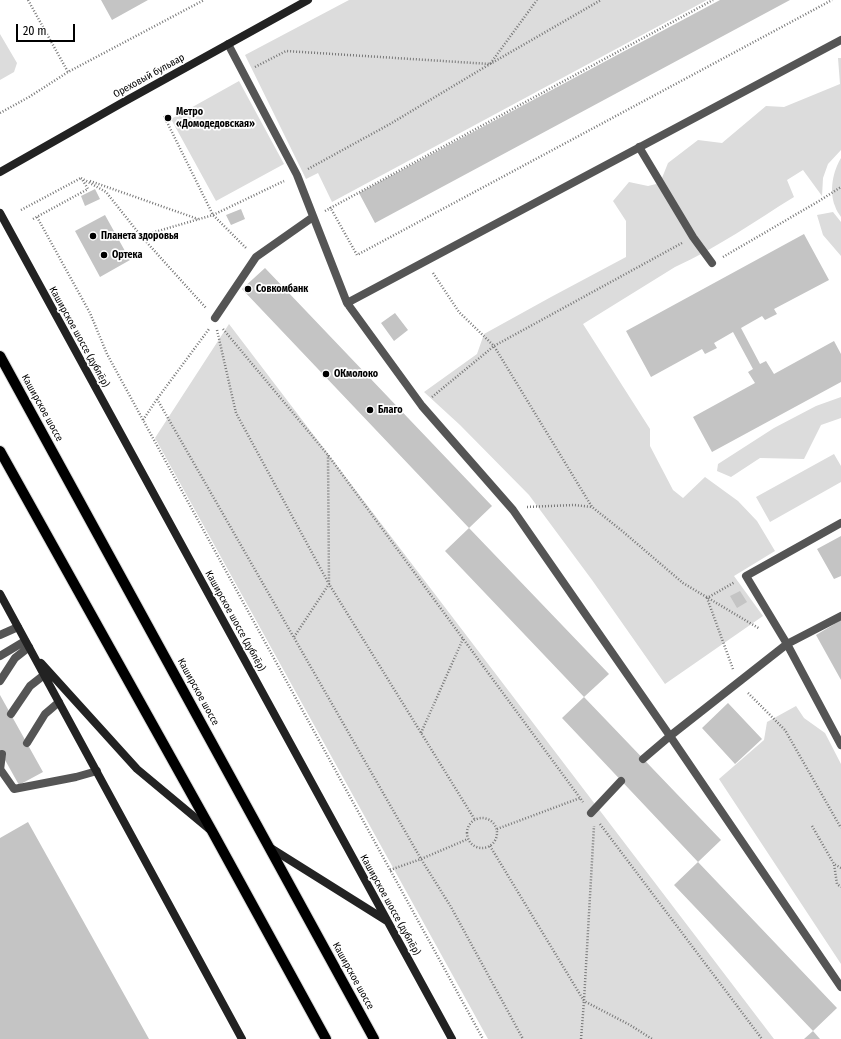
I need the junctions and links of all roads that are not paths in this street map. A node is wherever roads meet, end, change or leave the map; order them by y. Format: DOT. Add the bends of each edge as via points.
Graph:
graph roads {
  1 [pos="308,0"];
  2 [pos="841,40"];
  3 [pos="228,44"];
  4 [pos="640,147"];
  5 [pos="0,172"];
  6 [pos="594,172"];
  7 [pos="598,180"];
  8 [pos="0,213"];
  9 [pos="313,217"];
  10 [pos="712,263"];
  11 [pos="347,303"];
  12 [pos="215,318"];
  13 [pos="0,356"];
  14 [pos="0,451"];
  15 [pos="841,523"];
  16 [pos="0,594"];
  17 [pos="841,616"];
  18 [pos="18,627"];
  19 [pos="0,635"];
  20 [pos="786,644"];
  21 [pos="29,647"];
  22 [pos="0,656"];
  23 [pos="44,675"];
  24 [pos="0,682"];
  25 [pos="59,702"];
  26 [pos="11,714"];
  27 [pos="670,736"];
  28 [pos="27,743"];
  29 [pos="841,745"];
  30 [pos="2,754"];
  31 [pos="643,759"];
  32 [pos="0,769"];
  33 [pos="97,771"];
  34 [pos="16,780"];
  35 [pos="621,780"];
  36 [pos="14,789"];
  37 [pos="593,815"];
  38 [pos="212,831"];
  39 [pos="269,847"];
  40 [pos="388,922"];
  41 [pos="841,987"];
  42 [pos="242,1039"];
  43 [pos="326,1039"];
  44 [pos="374,1039"];
  45 [pos="452,1039"];
  1 -- 3 [label="main road, Ореховый бульвар"];
  2 -- 4 [label="lane" via="792,70"];
  3 -- 5 [label="main road, Ореховый бульвар"];
  3 -- 9 [label="lane" via="297,175"];
  4 -- 6 [label="lane"];
  4 -- 10 [label="lane" via="693,237"];
  6 -- 7 [label="lane"];
  6 -- 11 [label="lane"];
  8 -- 40 [label="main road, Каширское шоссе (дублёр)"];
  9 -- 11 [label="lane"];
  9 -- 12 [label="lane" via="256,257"];
  11 -- 27 [label="lane" via="422,406 511,508"];
  13 -- 39 [label="main road, Каширское шоссе"];
  14 -- 38 [label="main road"];
  15 -- 20 [label="lane" via="746,576"];
  16 -- 18 [label="main road"];
  17 -- 20 [label="lane"];
  18 -- 19 [label="lane"];
  18 -- 21 [label="main road"];
  20 -- 27 [label="lane"];
  20 -- 29 [label="lane"];
  21 -- 22 [label="lane"];
  21 -- 23 [label="main road"];
  21 -- 24 [label="lane" via="15,658"];
  21 -- 38 [label="main road" via="137,769"];
  23 -- 25 [label="main road"];
  23 -- 26 [label="lane" via="30,686"];
  25 -- 28 [label="lane" via="45,714"];
  25 -- 33 [label="main road"];
  27 -- 31 [label="lane"];
  27 -- 41 [label="lane"];
  30 -- 32 [label="lane"];
  32 -- 36 [label="lane"];
  33 -- 36 [label="lane"];
  33 -- 42 [label="main road"];
  34 -- 36 [label="lane"];
  35 -- 37 [label="lane"];
  38 -- 43 [label="main road"];
  39 -- 40 [label="main road"];
  39 -- 44 [label="main road, Каширское шоссе"];
  40 -- 45 [label="main road, Каширское шоссе (дублёр)"];
}
